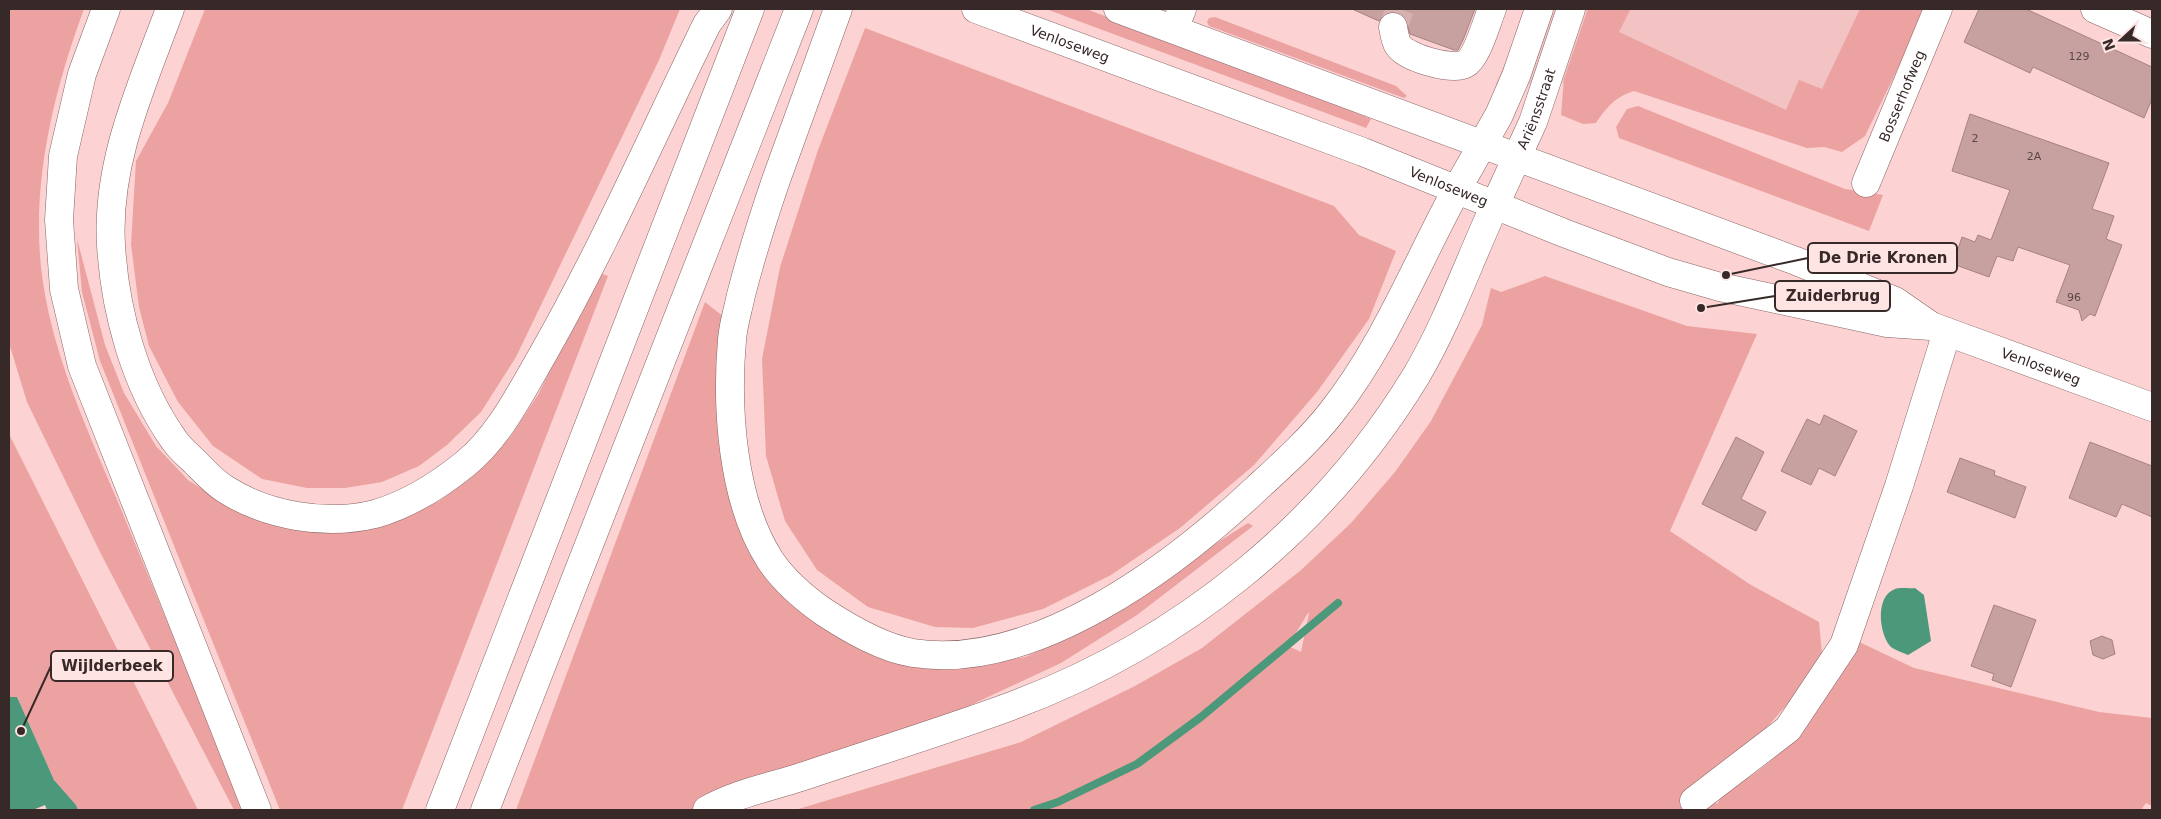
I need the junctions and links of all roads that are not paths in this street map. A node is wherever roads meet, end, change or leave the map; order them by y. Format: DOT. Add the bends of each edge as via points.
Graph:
graph roads {
  1 [pos="106,9"];
  2 [pos="170,9"];
  3 [pos="750,9"];
  4 [pos="800,9"];
  5 [pos="838,9"];
  6 [pos="976,9"];
  7 [pos="1118,9"];
  8 [pos="1492,9"];
  9 [pos="1539,9"];
  10 [pos="1570,9"];
  11 [pos="1938,9"];
  12 [pos="2095,9"];
  13 [pos="712,16"];
  14 [pos="1178,19"];
  15 [pos="1393,26"];
  16 [pos="2152,34"];
  17 [pos="1516,76"];
  18 [pos="1544,86"];
  19 [pos="1482,144"];
  20 [pos="1516,157"];
  21 [pos="1866,183"];
  22 [pos="1456,188"];
  23 [pos="1495,205"];
  24 [pos="1939,329"];
  25 [pos="2152,407"];
  26 [pos="1694,800"];
  27 [pos="257,810"];
  28 [pos="440,810"];
  29 [pos="485,810"];
  30 [pos="707,810"];
  1 -- 27 [label="main road" via="82,74 64,156 59,220 64,289 82,366"];
  2 -- 13 [label="main road" via="123,140 114,180 111,242 116,300 139,372 160,419 176,443 223,488 261,508 306,518 374,514 418,497 467,463 506,418 565,315"];
  3 -- 28 [label="main road"];
  4 -- 29 [label="main road"];
  5 -- 22 [label="main road" via="753,246 732,337 734,458 748,513 770,560 804,598 844,625 911,653 976,654 1019,643 1066,622 1161,569 1218,525 1331,413 1388,327"];
  6 -- 22 [label="main road, Venloseweg"];
  7 -- 14 [label="main road, Venloseweg"];
  8 -- 15 [label="main road" via="1467,64 1454,68 1407,54 1398,44"];
  9 -- 17 [label="main road"];
  10 -- 18 [label="main road, Ariënsstraat"];
  11 -- 21 [label="main road, Bosserhofweg"];
  12 -- 16 [label="main road"];
  14 -- 19 [label="main road, Venloseweg"];
  17 -- 18 [label="main road"];
  17 -- 19 [label="main road"];
  18 -- 20 [label="main road, Ariënsstraat" via="1533,122"];
  19 -- 20 [label="main road, Venloseweg"];
  19 -- 22 [label="main road"];
  20 -- 23 [label="main road, Ariënsstraat"];
  20 -- 24 [label="main road, Venloseweg" via="1895,301"];
  22 -- 23 [label="main road, Venloseweg"];
  23 -- 24 [label="main road, Venloseweg" via="1720,288 1887,323"];
  23 -- 30 [label="main road, Ariënsstraat" via="1417,374 1375,438 1327,496 1214,598 1151,640 1015,705"];
  24 -- 25 [label="main road, Venloseweg"];
  24 -- 26 [label="main road" via="1900,486 1844,645 1788,729"];
}
